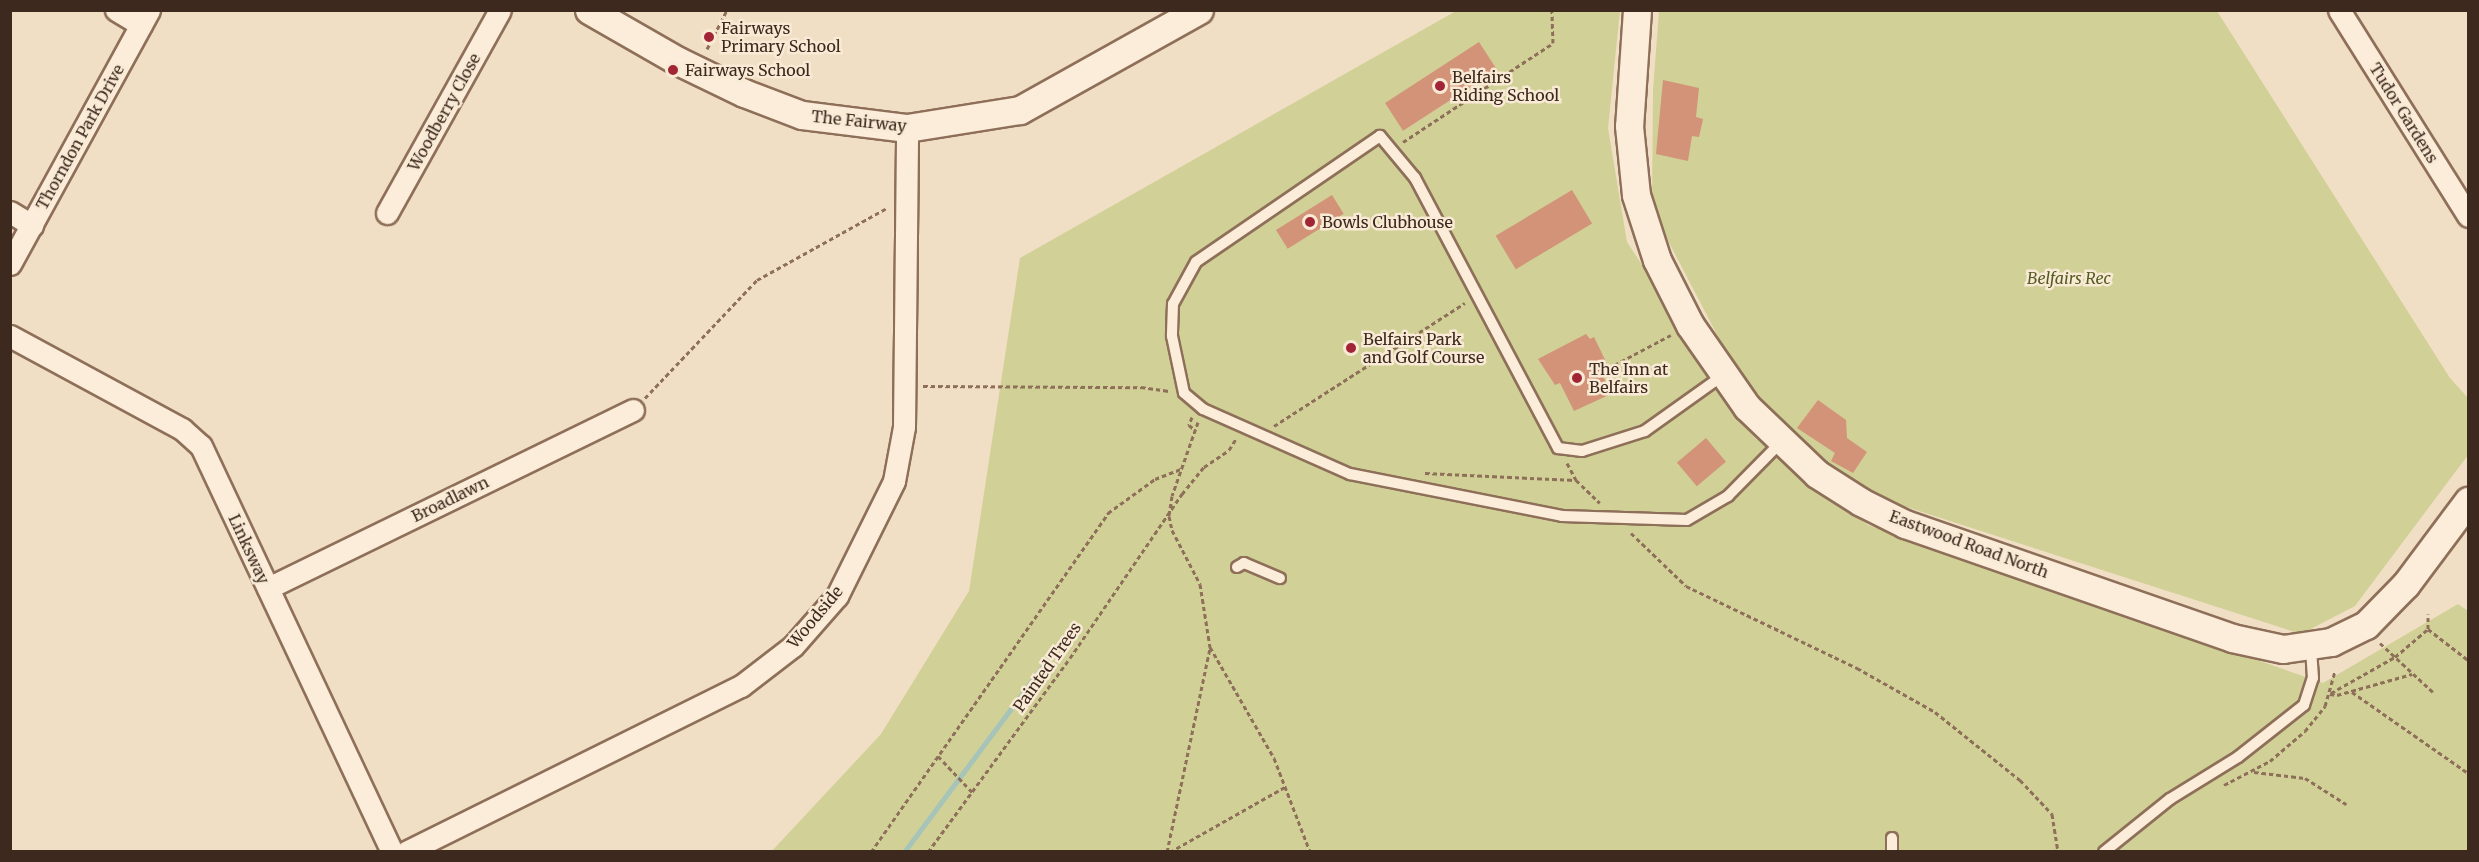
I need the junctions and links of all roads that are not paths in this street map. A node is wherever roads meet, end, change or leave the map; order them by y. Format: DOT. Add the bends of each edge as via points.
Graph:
graph roads {
  1 [pos="116,10"];
  2 [pos="501,10"];
  3 [pos="589,10"];
  4 [pos="1199,10"];
  5 [pos="1637,10"];
  6 [pos="2339,10"];
  7 [pos="145,18"];
  8 [pos="906,128"];
  9 [pos="10,213"];
  10 [pos="387,213"];
  11 [pos="2469,216"];
  12 [pos="32,225"];
  13 [pos="10,264"];
  14 [pos="10,336"];
  15 [pos="1722,376"];
  16 [pos="633,410"];
  17 [pos="1780,443"];
  18 [pos="2469,501"];
  19 [pos="1237,567"];
  20 [pos="1280,578"];
  21 [pos="268,588"];
  22 [pos="2311,647"];
  23 [pos="1892,838"];
  24 [pos="392,852"];
  25 [pos="406,852"];
  26 [pos="1892,852"];
  27 [pos="2104,852"];
  1 -- 7 [label="street"];
  2 -- 10 [label="street, Woodberry Close"];
  3 -- 8 [label="street, The Fairway" via="678,61 792,111"];
  4 -- 8 [label="street, The Fairway" via="1020,110"];
  5 -- 15 [label="street, Eastwood Road North" via="1629,126 1636,195 1658,260 1690,325"];
  6 -- 11 [label="street, Tudor Gardens"];
  7 -- 12 [label="street, Thorndon Park Drive"];
  8 -- 25 [label="street, Woodside" via="904,427 894,481 837,596 793,646 741,686"];
  9 -- 12 [label="street"];
  12 -- 13 [label="street, Thorndon Park Drive"];
  14 -- 21 [label="street, Linksway" via="182,429 201,446"];
  15 -- 17 [label="street, Eastwood Road North"];
  15 -- 17 [label="lane" via="1646,431 1582,451 1558,448 1414,178 1380,136 1196,262 1173,304 1172,336 1184,393 1203,409 1350,474 1562,516 1687,520 1728,496"];
  16 -- 21 [label="street, Broadlawn"];
  17 -- 22 [label="street, Eastwood Road North" via="1817,474 1905,524 2232,638 2283,649"];
  18 -- 22 [label="street, Eastwood Road North" via="2381,611 2349,634"];
  19 -- 20 [label="lane" via="1244,563"];
  21 -- 24 [label="street, Linksway"];
  22 -- 27 [label="lane" via="2313,678 2304,705 2238,757 2170,799"];
  23 -- 26 [label="lane"];
}
